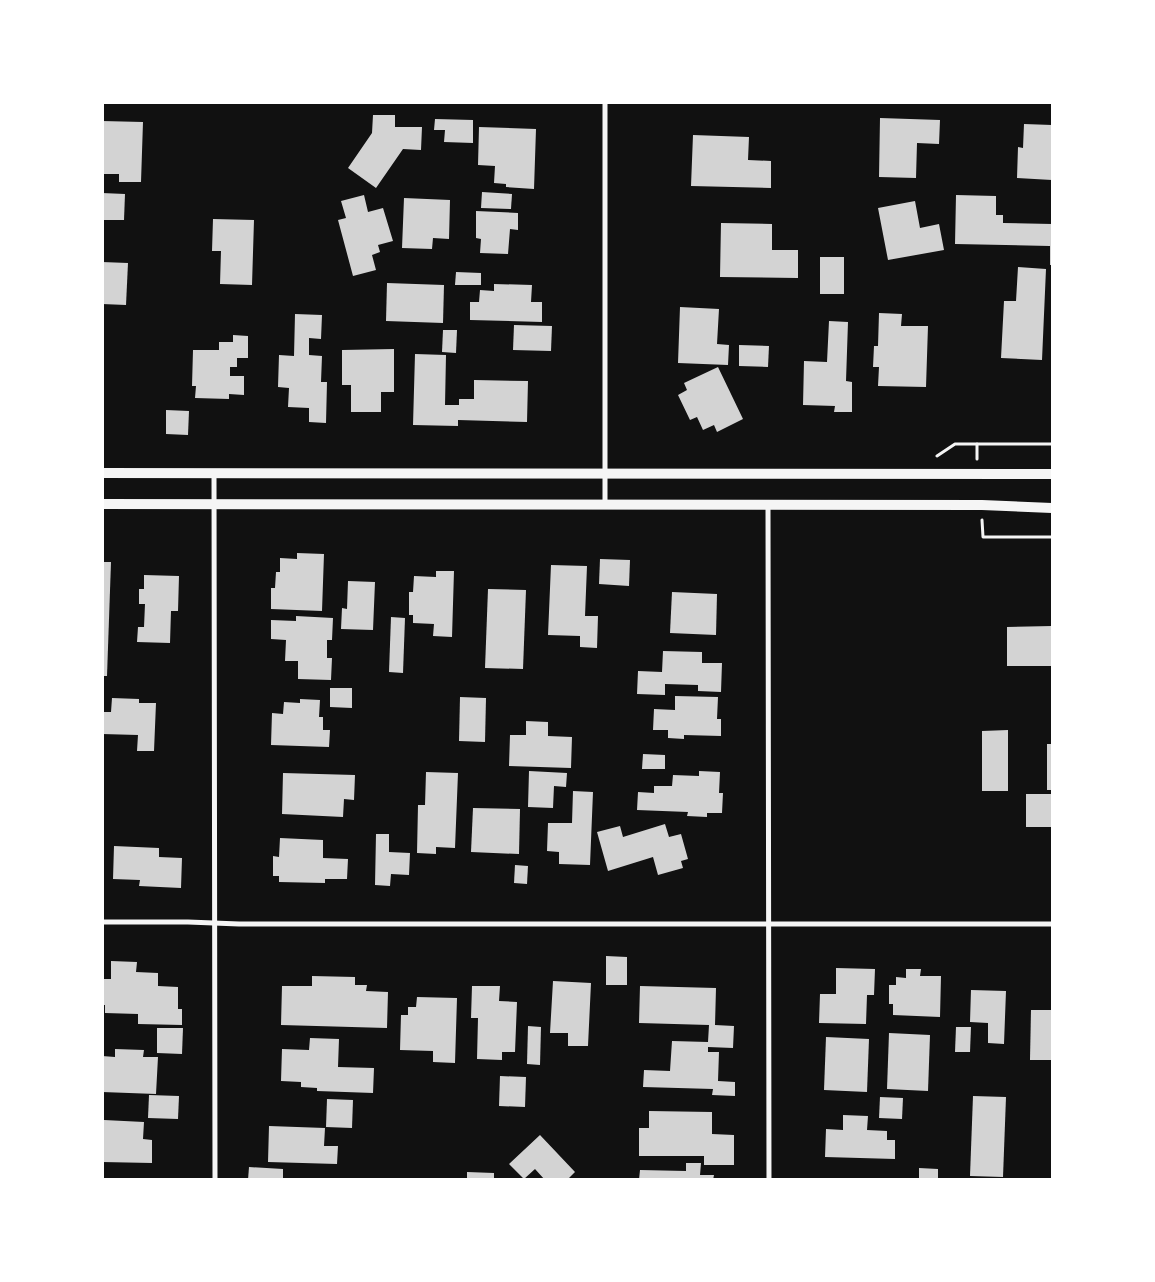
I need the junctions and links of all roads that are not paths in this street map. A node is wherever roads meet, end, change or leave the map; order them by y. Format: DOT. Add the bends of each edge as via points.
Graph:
graph roads {
  1 [pos="605,102"];
  2 [pos="102,473"];
  3 [pos="214,474"];
  4 [pos="605,474"];
  5 [pos="1052,474"];
  6 [pos="102,504"];
  7 [pos="215,504"];
  8 [pos="605,504"];
  9 [pos="768,505"];
  10 [pos="1052,508"];
  11 [pos="102,922"];
  12 [pos="215,923"];
  13 [pos="769,923"];
  14 [pos="1052,924"];
  15 [pos="216,1180"];
  16 [pos="769,1180"];
  1 -- 4 [label="street"];
  2 -- 3 [label="main road"];
  3 -- 4 [label="main road"];
  3 -- 7 [label="street"];
  4 -- 5 [label="main road"];
  4 -- 8 [label="street"];
  6 -- 7 [label="main road"];
  7 -- 8 [label="main road"];
  7 -- 12 [label="street"];
  8 -- 9 [label="main road"];
  9 -- 10 [label="main road"];
  9 -- 13 [label="street"];
  11 -- 12 [label="street"];
  12 -- 13 [label="street"];
  12 -- 15 [label="street"];
  13 -- 14 [label="street"];
  13 -- 16 [label="street"];
}
